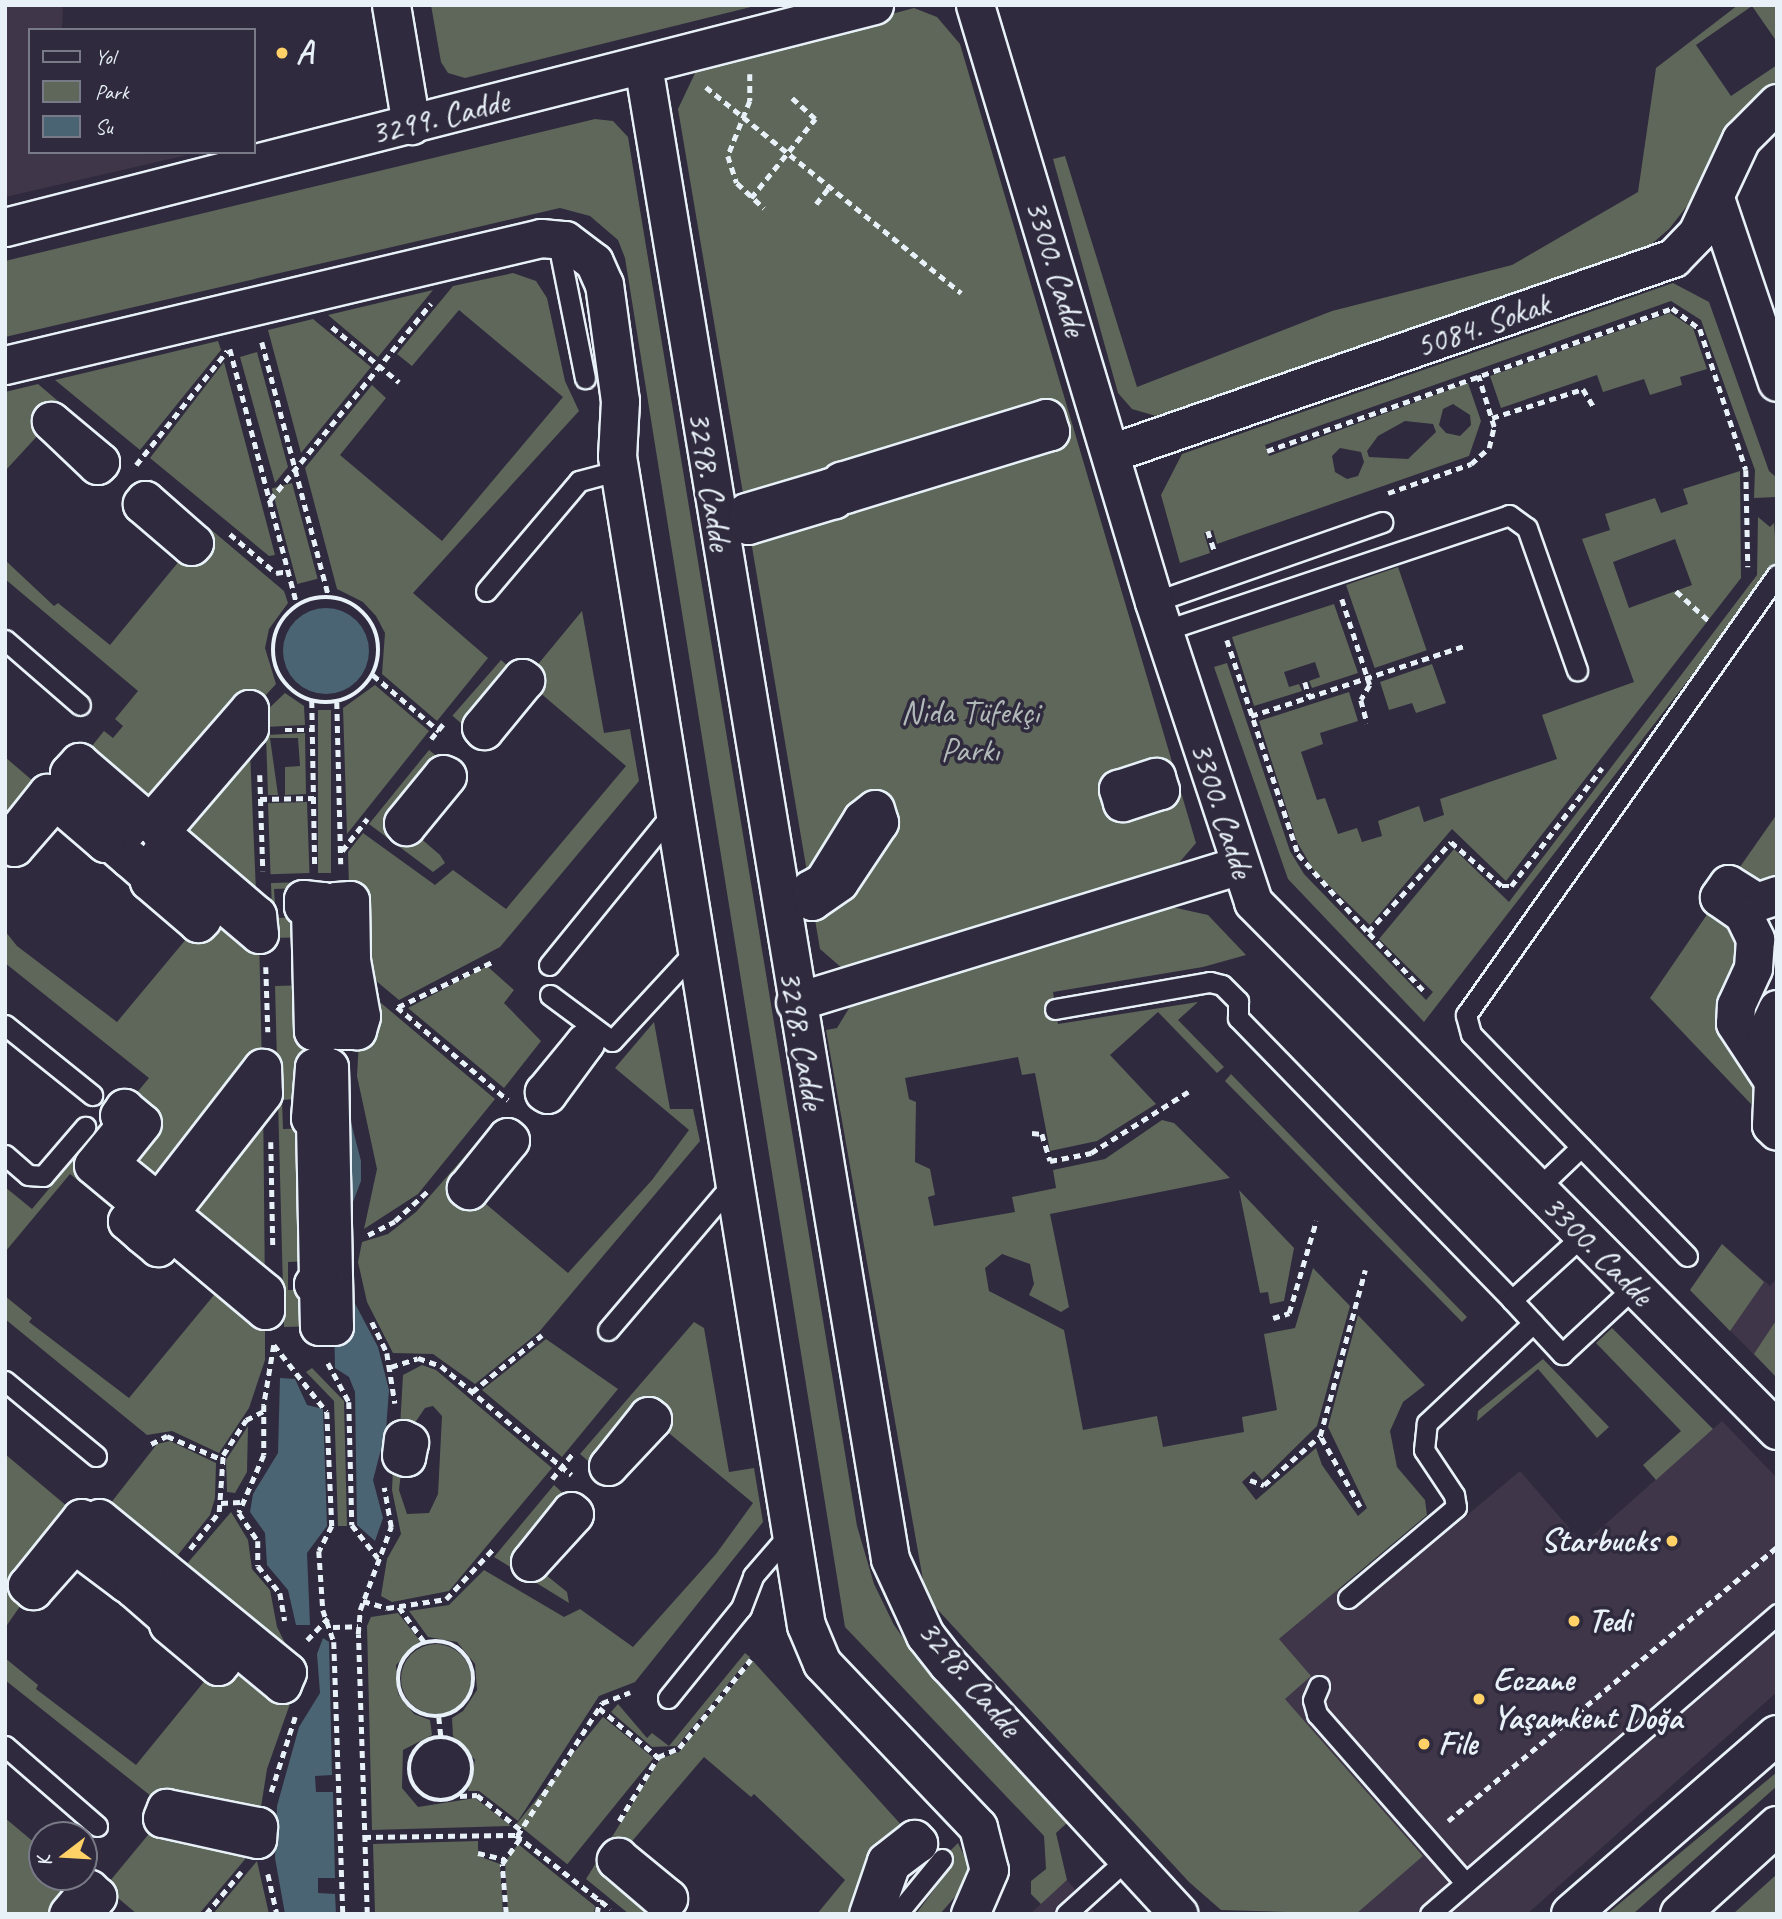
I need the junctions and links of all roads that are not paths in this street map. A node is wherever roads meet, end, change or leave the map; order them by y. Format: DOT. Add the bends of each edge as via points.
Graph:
graph roads {
  1 [pos="391,5"];
  2 [pos="874,5"];
  3 [pos="975,5"];
  4 [pos="657,62"];
  5 [pos="1777,103"];
  6 [pos="411,125"];
  7 [pos="1715,198"];
  8 [pos="5,226"];
  9 [pos="557,238"];
  10 [pos="5,365"];
  11 [pos="584,378"];
  12 [pos="1777,382"];
  13 [pos="1111,453"];
  14 [pos="620,470"];
  15 [pos="1382,522"];
  16 [pos="1777,575"];
  17 [pos="1215,580"];
  18 [pos="486,591"];
  19 [pos="1221,611"];
  20 [pos="1159,617"];
  21 [pos="5,640"];
  22 [pos="1577,670"];
  23 [pos="80,705"];
  24 [pos="674,810"];
  25 [pos="1238,866"];
  26 [pos="1777,895"];
  27 [pos="1777,916"];
  28 [pos="259,934"];
  29 [pos="697,949"];
  30 [pos="1777,958"];
  31 [pos="549,965"];
  32 [pos="550,995"];
  33 [pos="795,1002"];
  34 [pos="1055,1009"];
  35 [pos="1777,1009"];
  36 [pos="5,1025"];
  37 [pos="1777,1066"];
  38 [pos="92,1095"];
  39 [pos="85,1127"];
  40 [pos="1777,1131"];
  41 [pos="1581,1147"];
  42 [pos="5,1155"];
  43 [pos="734,1182"];
  44 [pos="1536,1190"];
  45 [pos="1582,1236"];
  46 [pos="1687,1256"];
  47 [pos="1633,1288"];
  48 [pos="1512,1300"];
  49 [pos="1533,1323"];
  50 [pos="319,1326"];
  51 [pos="270,1328"];
  52 [pos="608,1331"];
  53 [pos="5,1381"];
  54 [pos="1777,1430"];
  55 [pos="96,1456"];
  56 [pos="791,1532"];
  57 [pos="170,1575"];
  58 [pos="1348,1598"];
  59 [pos="1777,1614"];
  60 [pos="1319,1686"];
  61 [pos="668,1698"];
  62 [pos="1777,1735"];
  63 [pos="5,1746"];
  64 [pos="91,1821"];
  65 [pos="1777,1826"];
  66 [pos="1129,1857"];
  67 [pos="942,1859"];
  68 [pos="1463,1880"];
  69 [pos="68,1914"];
  70 [pos="84,1914"];
  71 [pos="897,1914"];
  72 [pos="970,1914"];
  73 [pos="1066,1914"];
  74 [pos="1179,1914"];
  75 [pos="1430,1914"];
  76 [pos="1571,1914"];
  77 [pos="1680,1914"];
  1 -- 6 [label="street"];
  2 -- 4 [label="street, 3299. Cadde"];
  3 -- 13 [label="street, 3300. Cadde"];
  4 -- 6 [label="street, 3299. Cadde"];
  4 -- 33 [label="street, 3298. Cadde"];
  5 -- 7 [label="street, 5084. Sokak" via="1741,139"];
  6 -- 8 [label="street, 3299. Cadde"];
  7 -- 12 [label="street"];
  7 -- 13 [label="street, 5084. Sokak" via="1685,247 1653,268"];
  9 -- 10 [label="street" via="529,240"];
  9 -- 11 [label="lane"];
  9 -- 14 [label="street" via="585,253 604,284 620,401"];
  13 -- 20 [label="street, 3300. Cadde"];
  14 -- 18 [label="lane" via="579,481"];
  14 -- 24 [label="street"];
  15 -- 17 [label="lane"];
  16 -- 41 [label="lane" via="1468,1006 1471,1034"];
  17 -- 19 [label="lane"];
  17 -- 20 [label="lane"];
  19 -- 20 [label="lane"];
  19 -- 22 [label="lane" via="1516,516 1527,528"];
  20 -- 25 [label="street, 3300. Cadde"];
  21 -- 23 [label="lane"];
  24 -- 29 [label="street"];
  24 -- 31 [label="lane"];
  25 -- 33 [label="street"];
  25 -- 44 [label="street, 3300. Cadde" via="1261,912"];
  26 -- 40 [label="street" via="1757,902 1728,884 1719,897 1743,914 1755,939 1754,968 1736,1005 1735,1023 1773,1081 1771,1125"];
  27 -- 30 [label="street" via="1765,934"];
  28 -- 28 [label="street" via="257,915 160,832 250,728 249,709 150,823 79,762 69,773 131,825 114,845 145,872 162,852"];
  29 -- 32 [label="lane" via="612,1041"];
  29 -- 43 [label="street"];
  33 -- 66 [label="street, 3298. Cadde" via="882,1525 900,1585 925,1635 948,1664"];
  34 -- 48 [label="lane" via="1212,982 1222,985 1238,1001 1238,1018"];
  35 -- 37 [label="street" via="1765,1035"];
  36 -- 38 [label="lane"];
  39 -- 42 [label="lane" via="43,1176 28,1175"];
  41 -- 44 [label="lane"];
  41 -- 46 [label="lane"];
  43 -- 52 [label="lane"];
  43 -- 56 [label="street"];
  44 -- 45 [label="street, 3300. Cadde"];
  45 -- 47 [label="street, 3300. Cadde"];
  45 -- 48 [label="lane"];
  47 -- 49 [label="lane" via="1563,1354"];
  47 -- 54 [label="street, 3300. Cadde"];
  48 -- 49 [label="lane"];
  49 -- 58 [label="lane" via="1427,1423 1424,1450 1454,1495 1456,1507"];
  50 -- 50 [label="street" via="334,1326 329,1067 314,1067 315,1109 310,1109 310,1118 315,1118 318,1277 313,1278 318,1284"];
  51 -- 51 [label="street" via="265,1292 169,1213 262,1093 262,1068 158,1202 110,1163 142,1123 124,1108 119,1115 128,1122 93,1165 140,1204 127,1221 158,1247 171,1231"];
  53 -- 55 [label="lane"];
  56 -- 61 [label="lane" via="754,1576 741,1608"];
  56 -- 72 [label="street" via="806,1625 822,1663 978,1827 989,1870"];
  57 -- 57 [label="street" via="287,1672 282,1684 178,1598 164,1615 133,1588 146,1572 92,1527 99,1518"];
  59 -- 68 [label="lane"];
  60 -- 68 [label="lane" via="1313,1700 1317,1714"];
  62 -- 76 [label="main road"];
  63 -- 64 [label="lane"];
  65 -- 77 [label="main road"];
  66 -- 73 [label="lane"];
  66 -- 74 [label="street, 3298. Cadde"];
  67 -- 71 [label="lane"];
  68 -- 75 [label="lane"];
  69 -- 70 [label="street" via="89,1889 97,1896"];
}
